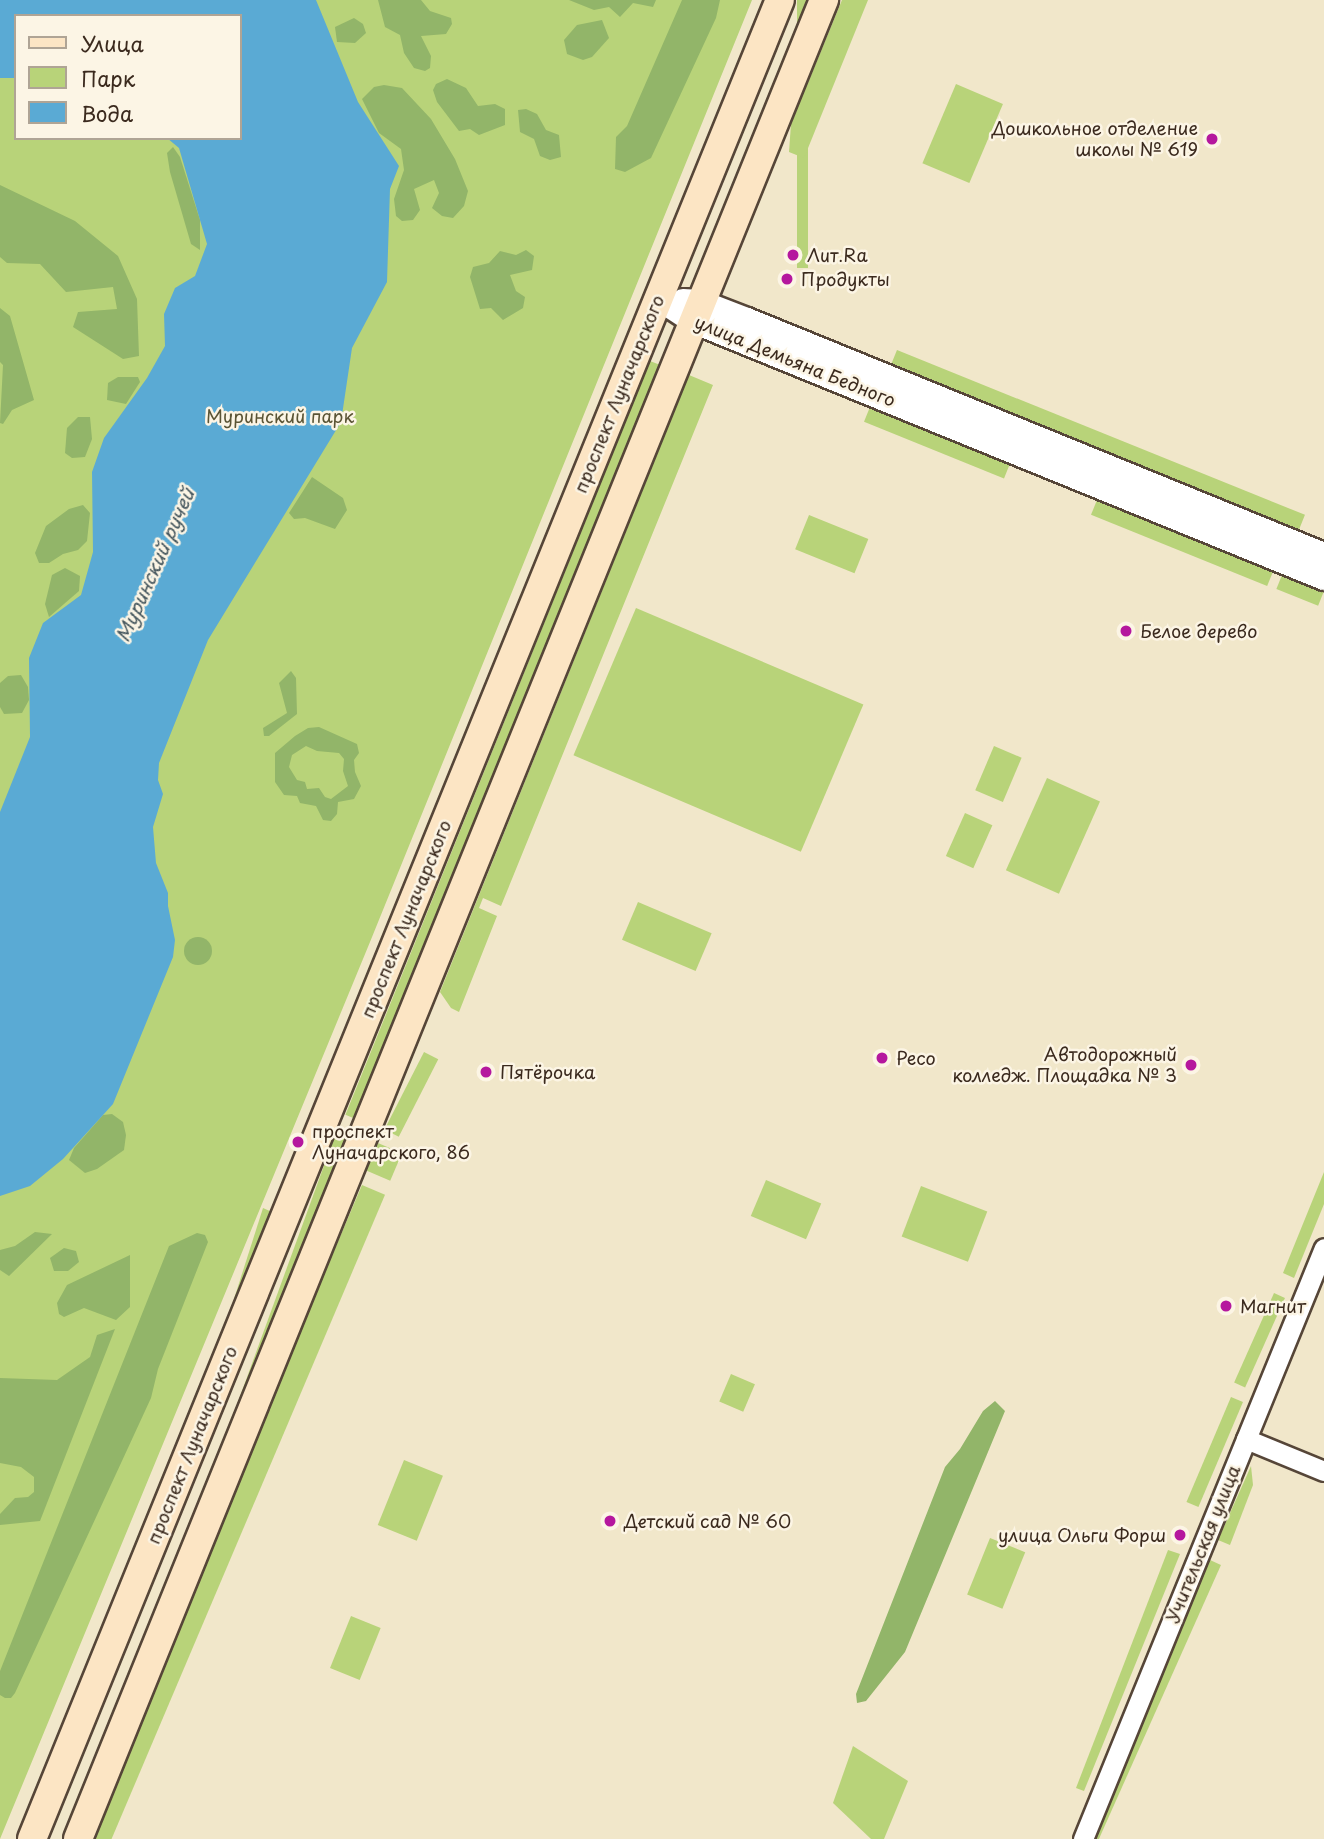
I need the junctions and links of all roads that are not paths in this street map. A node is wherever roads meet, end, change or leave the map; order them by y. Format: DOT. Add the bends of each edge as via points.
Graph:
graph roads {
  1 [pos="780,0"];
  2 [pos="824,0"];
  3 [pos="658,298"];
  4 [pos="697,312"];
  5 [pos="1324,555"];
  6 [pos="1324,578"];
  7 [pos="1324,1248"];
  8 [pos="1246,1439"];
  9 [pos="1324,1471"];
  10 [pos="32,1839"];
  11 [pos="78,1839"];
  12 [pos="1083,1839"];
  1 -- 3 [label="main road, проспект Луначарского"];
  2 -- 4 [label="main road"];
  3 -- 4 [label="street, улица Демьяна Бедного"];
  3 -- 10 [label="main road, проспект Луначарского"];
  4 -- 5 [label="street, улица Демьяна Бедного"];
  4 -- 6 [label="street, улица Демьяна Бедного"];
  4 -- 11 [label="main road"];
  7 -- 8 [label="street, Учительская улица"];
  8 -- 9 [label="street"];
  8 -- 12 [label="street, Учительская улица"];
}
